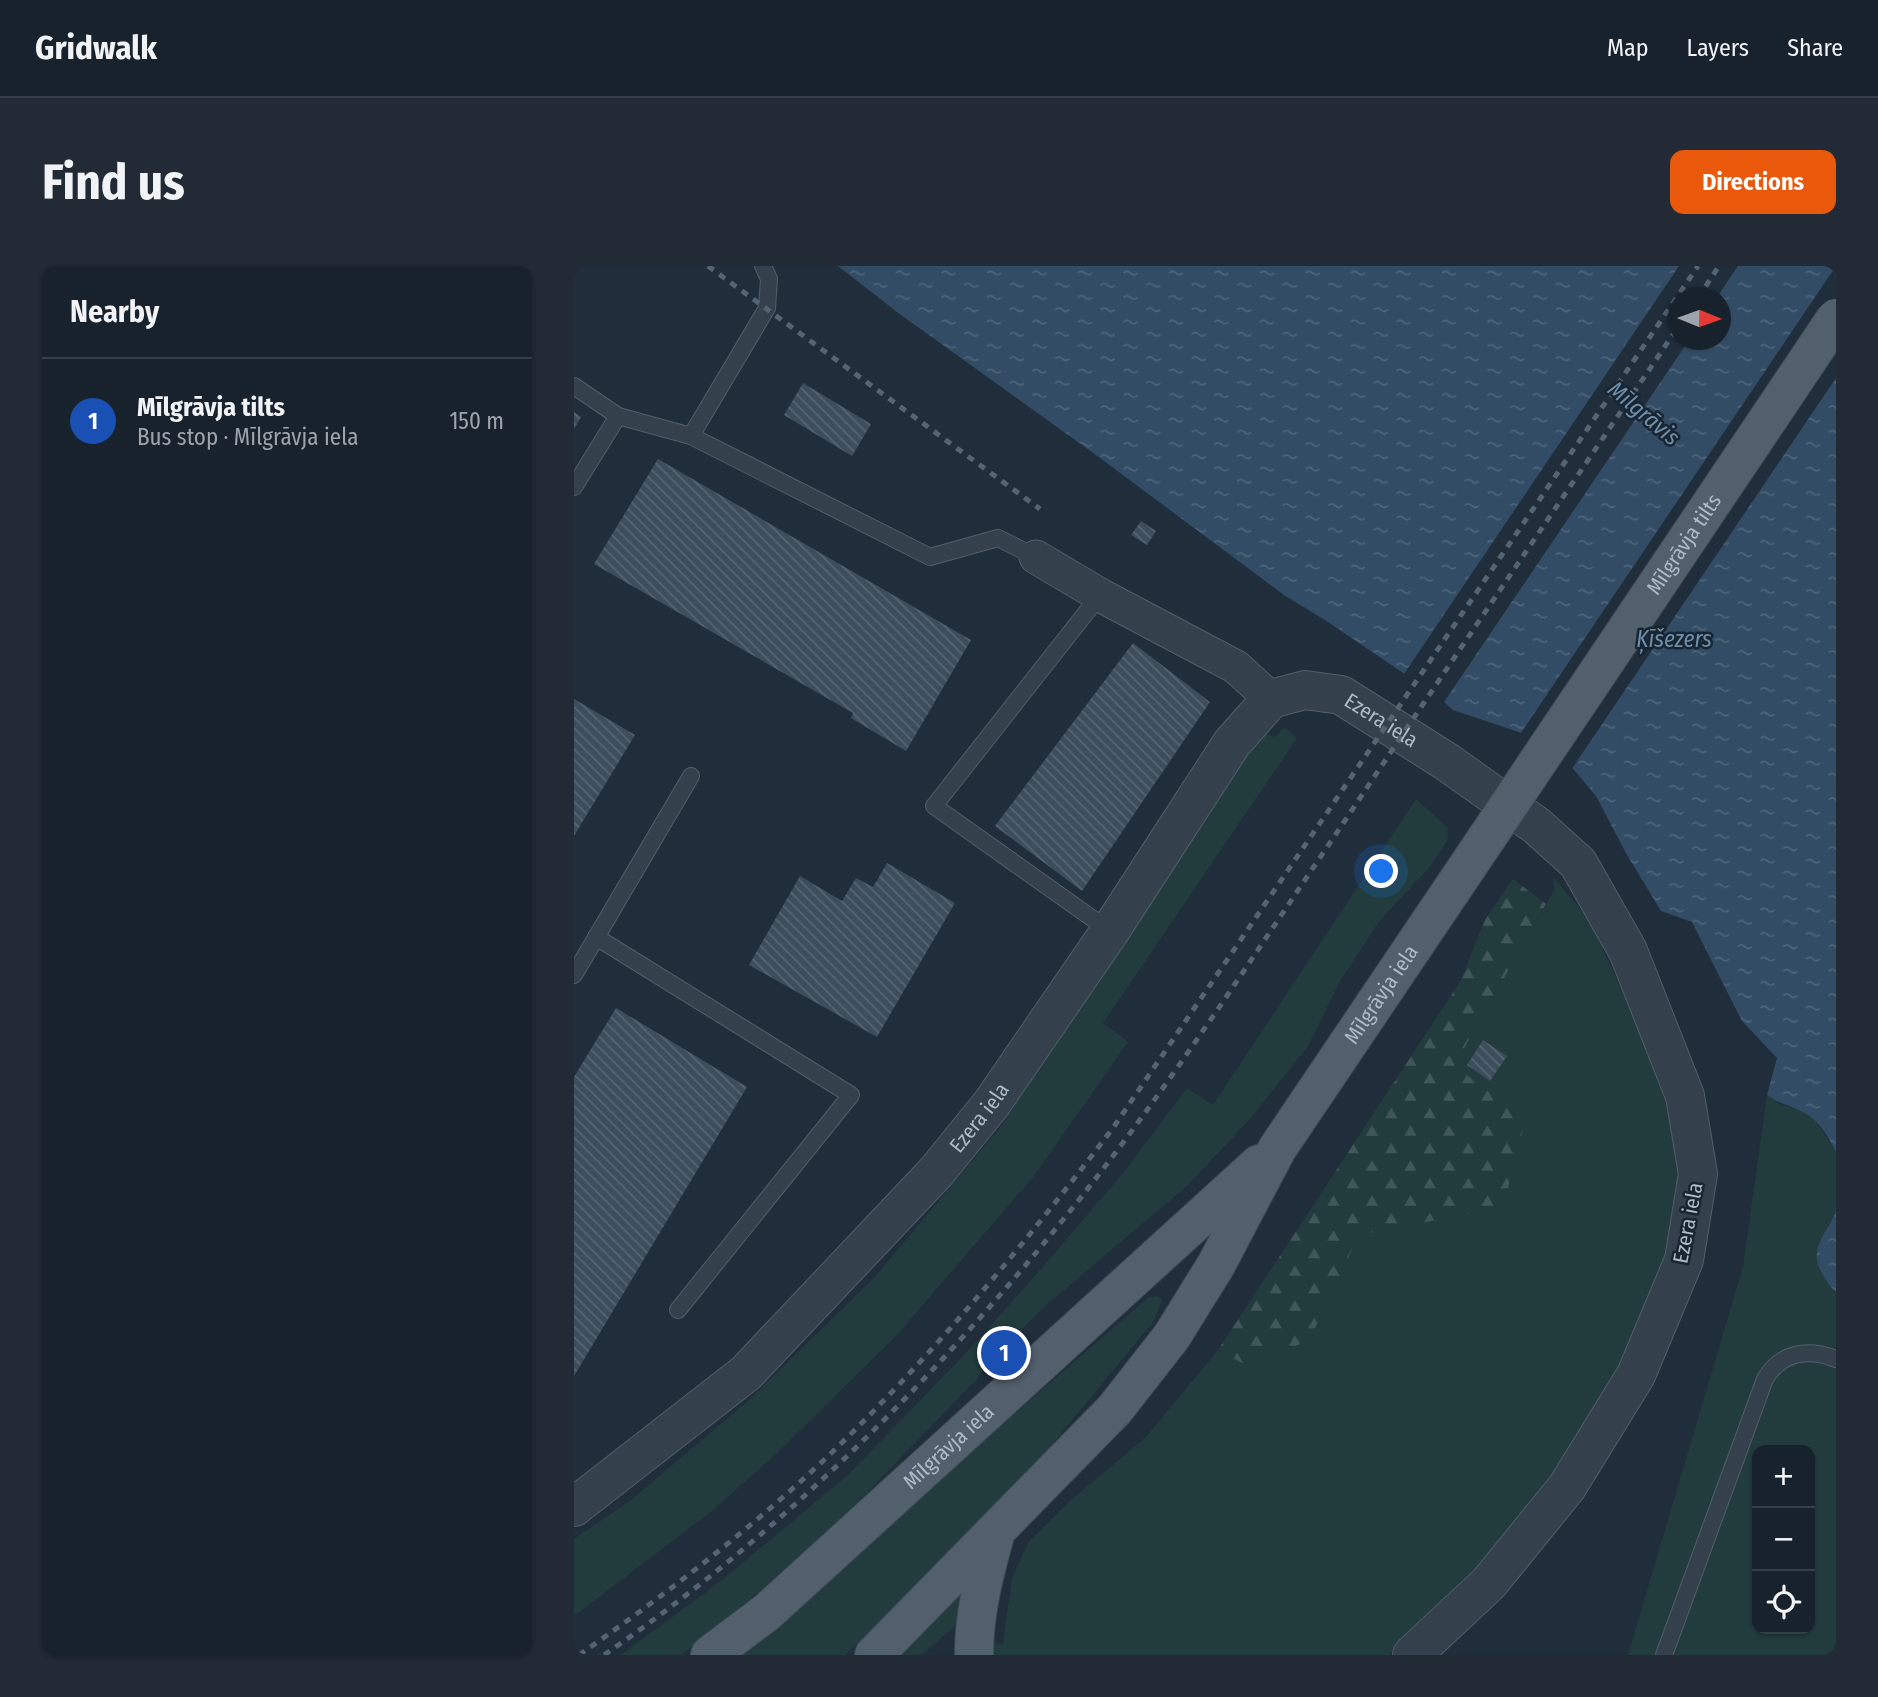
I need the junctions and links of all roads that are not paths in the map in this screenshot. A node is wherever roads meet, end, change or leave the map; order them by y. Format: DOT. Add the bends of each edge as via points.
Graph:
graph roads {
  1 [pos="764,266"];
  2 [pos="1836,318"];
  3 [pos="574,386"];
  4 [pos="618,416"];
  5 [pos="691,436"];
  6 [pos="574,486"];
  7 [pos="1036,557"];
  8 [pos="1100,595"];
  9 [pos="1271,699"];
  10 [pos="691,776"];
  11 [pos="1486,839"];
  12 [pos="1110,932"];
  13 [pos="596,937"];
  14 [pos="574,975"];
  15 [pos="1277,1149"];
  16 [pos="678,1310"];
  17 [pos="1836,1359"];
  18 [pos="574,1507"];
  19 [pos="997,1530"];
  20 [pos="710,1655"];
  21 [pos="874,1655"];
  22 [pos="974,1655"];
  23 [pos="1412,1655"];
  24 [pos="1664,1655"];
  1 -- 5 [label="lane" via="769,279 767,308"];
  2 -- 11 [label="main road, Mīlgrāvja tilts, bridge"];
  3 -- 4 [label="lane"];
  4 -- 5 [label="lane"];
  4 -- 6 [label="lane"];
  5 -- 7 [label="lane" via="930,557 998,538"];
  7 -- 8 [label="street"];
  8 -- 9 [label="street" via="1236,667"];
  8 -- 12 [label="lane" via="934,806"];
  9 -- 12 [label="street, Ezera iela" via="1232,743"];
  9 -- 23 [label="street, Ezera iela" via="1305,690 1341,695 1470,778 1537,826 1578,863 1628,951 1685,1096 1698,1174 1685,1260 1636,1376 1567,1487 1489,1583"];
  10 -- 13 [label="lane"];
  11 -- 15 [label="main road, Mīlgrāvja iela"];
  12 -- 18 [label="street, Ezera iela" via="992,1103 937,1171 746,1373"];
  13 -- 14 [label="lane"];
  13 -- 16 [label="lane" via="850,1095"];
  15 -- 19 [label="main road, Mīlgrāvja iela" via="1216,1265 1172,1336 1115,1409"];
  15 -- 20 [label="main road, Mīlgrāvja iela" via="767,1612"];
  17 -- 24 [label="lane" via="1816,1353 1794,1354 1776,1364 1765,1379"];
  19 -- 21 [label="main road, Mīlgrāvja iela"];
  19 -- 22 [label="main road" via="980,1589"];
}
